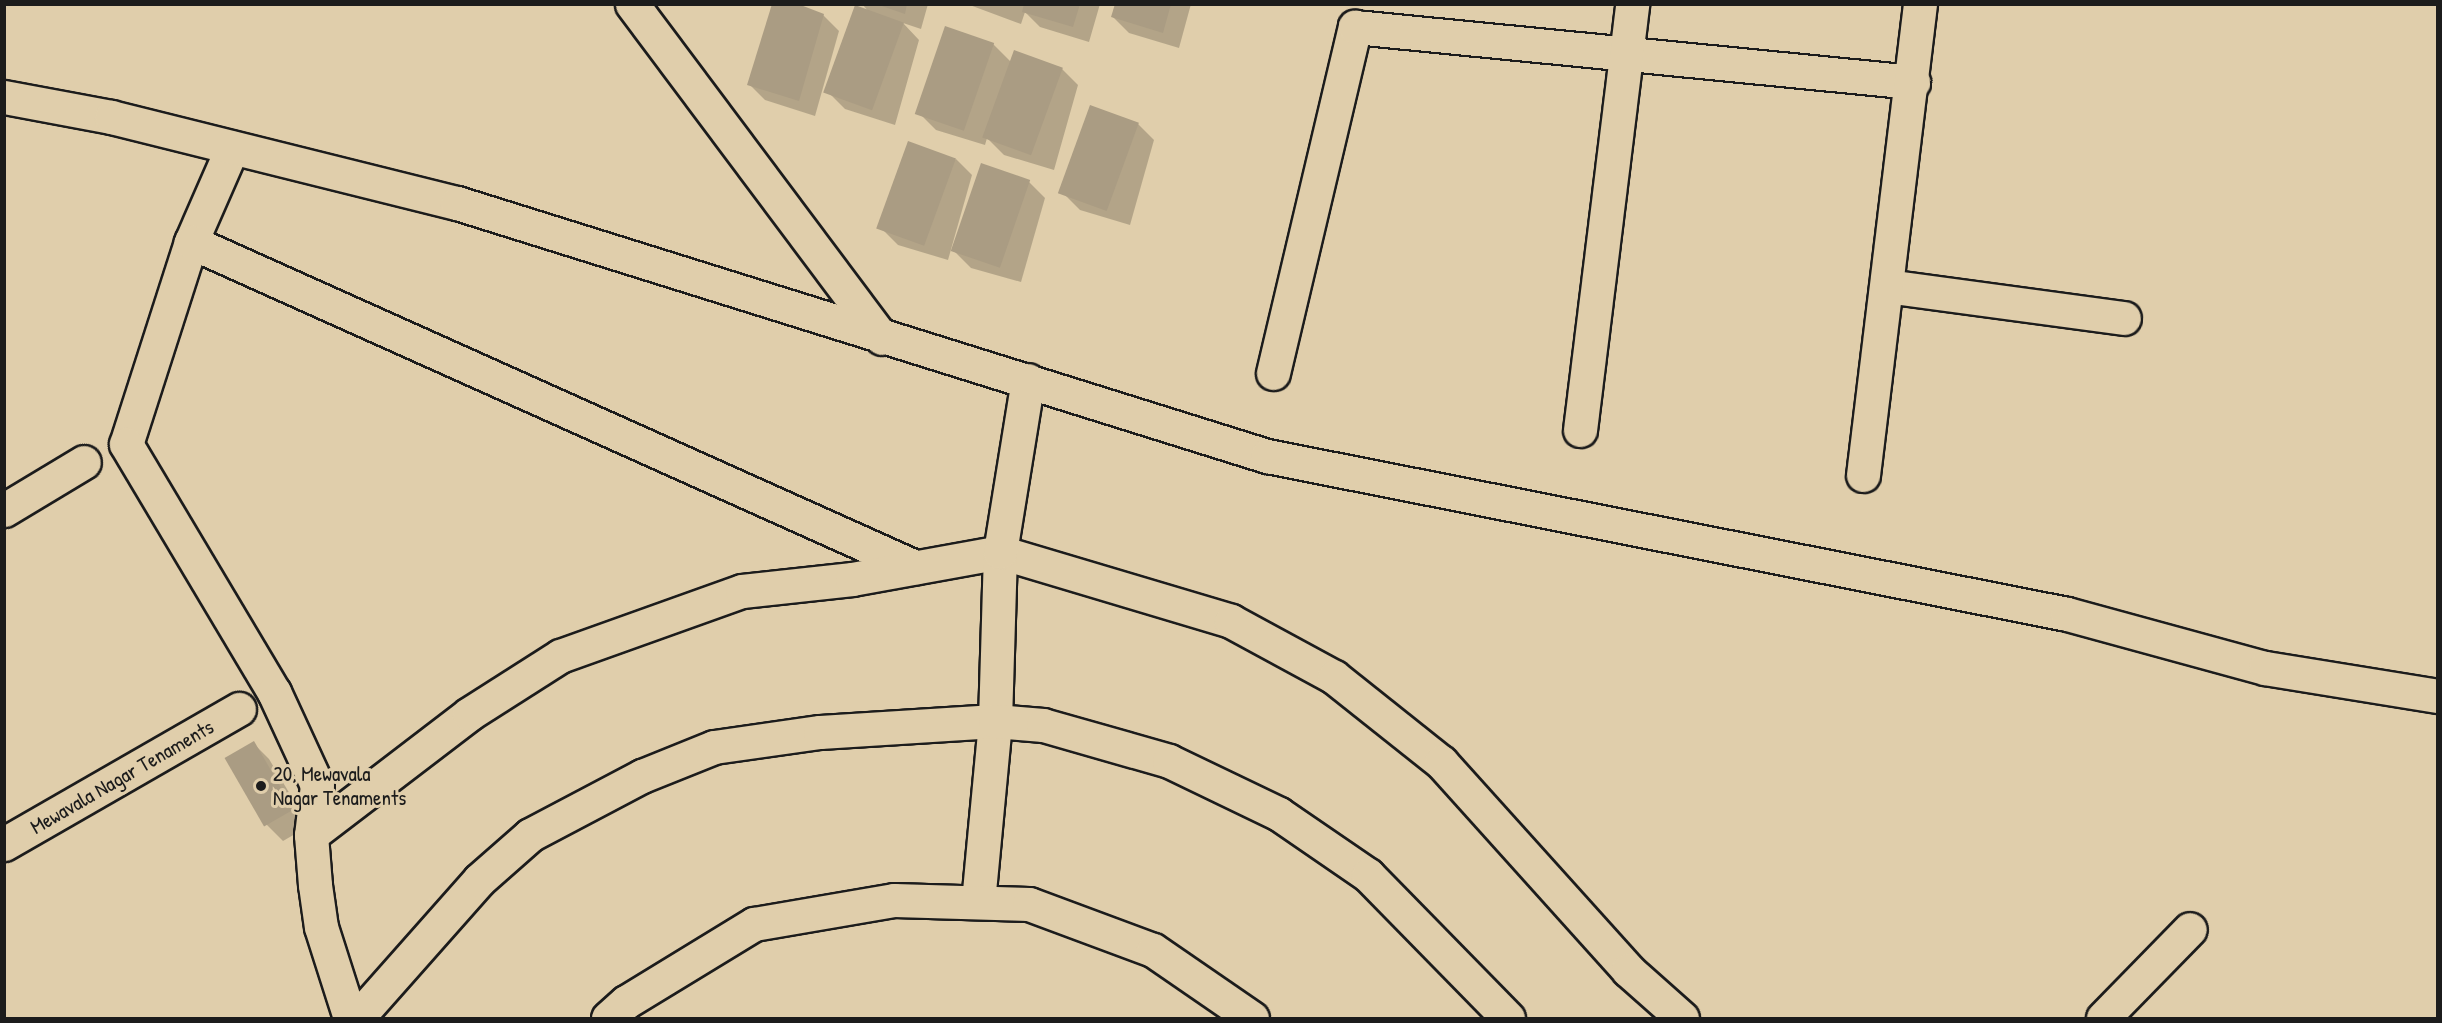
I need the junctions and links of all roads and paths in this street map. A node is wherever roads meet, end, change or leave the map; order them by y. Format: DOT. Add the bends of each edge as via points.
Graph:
graph roads {
  1 [pos="632,4"];
  2 [pos="1632,4"];
  3 [pos="1920,4"];
  4 [pos="1358,16"];
  5 [pos="1625,54"];
  6 [pos="1913,82"];
  7 [pos="4,97"];
  8 [pos="232,147"];
  9 [pos="191,242"];
  10 [pos="1887,285"];
  11 [pos="2124,318"];
  12 [pos="882,338"];
  13 [pos="1273,373"];
  14 [pos="1028,380"];
  15 [pos="1580,430"];
  16 [pos="84,462"];
  17 [pos="1863,475"];
  18 [pos="4,510"];
  19 [pos="1000,552"];
  20 [pos="915,567"];
  21 [pos="2438,696"];
  22 [pos="239,710"];
  23 [pos="995,721"];
  24 [pos="311,835"];
  25 [pos="4,844"];
  26 [pos="978,903"];
  27 [pos="2190,929"];
  28 [pos="350,1018"];
  29 [pos="357,1018"];
  30 [pos="608,1018"];
  31 [pos="1252,1018"];
  32 [pos="1508,1018"];
  33 [pos="1682,1018"];
  34 [pos="2103,1018"];
  1 -- 12 [label="street"];
  2 -- 5 [label="street"];
  3 -- 6 [label="street"];
  4 -- 5 [label="street"];
  4 -- 13 [label="street"];
  5 -- 6 [label="street"];
  5 -- 15 [label="street"];
  6 -- 10 [label="street"];
  7 -- 8 [label="street" via="111,117"];
  8 -- 9 [label="street"];
  8 -- 12 [label="street" via="457,203"];
  9 -- 20 [label="street"];
  9 -- 24 [label="street" via="126,444 274,692 316,786"];
  10 -- 11 [label="street"];
  10 -- 17 [label="street"];
  12 -- 14 [label="street"];
  14 -- 19 [label="street"];
  14 -- 21 [label="street" via="1267,456 2067,614 2265,668"];
  16 -- 18 [label="street"];
  19 -- 20 [label="street"];
  19 -- 23 [label="street"];
  19 -- 33 [label="street" via="1231,621 1334,677 1441,762 1628,970"];
  20 -- 24 [label="street" via="742,591 560,656 469,714"];
  22 -- 25 [label="street, Mewavala Nagar Tenaments"];
  23 -- 26 [label="street"];
  23 -- 29 [label="street" via="820,732 714,747 642,776 530,835 479,880"];
  23 -- 32 [label="street" via="1043,725 1169,761 1279,813 1368,875"];
  24 -- 28 [label="street" via="321,927"];
  26 -- 30 [label="street" via="894,900 754,924 626,1002"];
  26 -- 31 [label="street" via="1029,904 1153,950"];
  27 -- 34 [label="street"];
}
